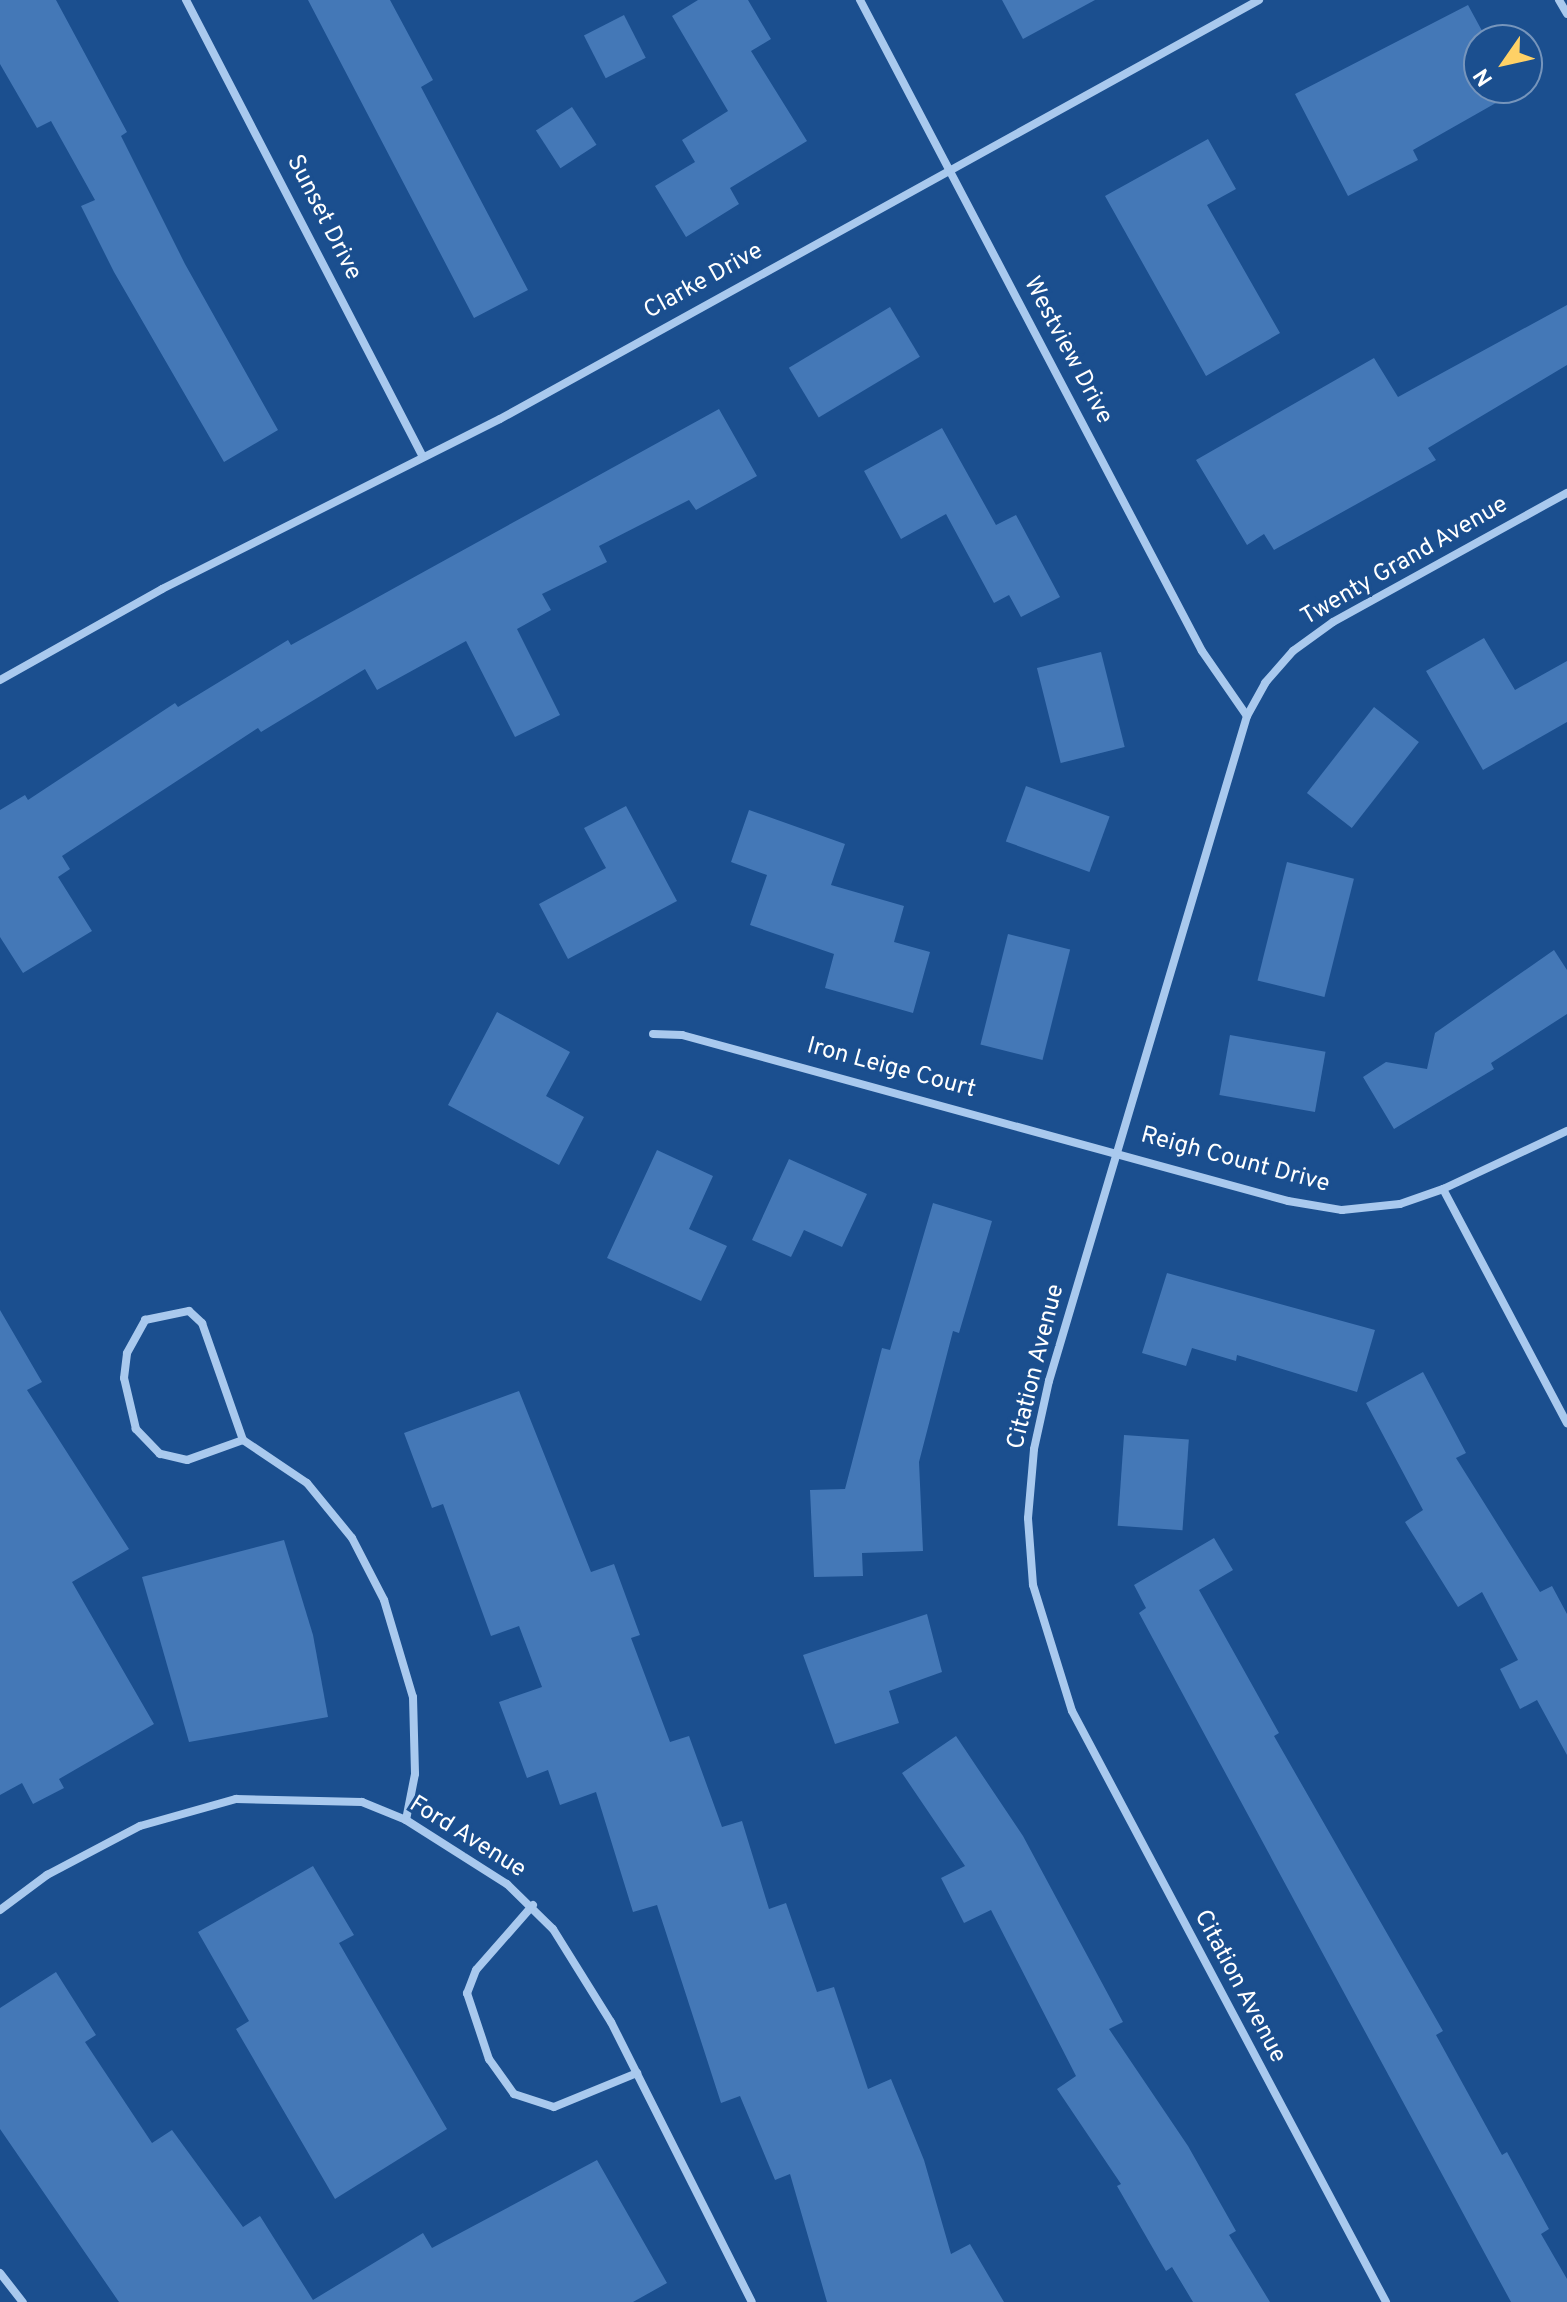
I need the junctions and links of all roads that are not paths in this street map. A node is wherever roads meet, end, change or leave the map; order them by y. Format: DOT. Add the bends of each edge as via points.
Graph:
graph roads {
  1 [pos="186,0"];
  2 [pos="860,0"];
  3 [pos="1259,0"];
  4 [pos="1559,0"];
  5 [pos="1567,14"];
  6 [pos="949,169"];
  7 [pos="422,455"];
  8 [pos="1567,493"];
  9 [pos="0,680"];
  10 [pos="1247,716"];
  11 [pos="653,1034"];
  12 [pos="1567,1131"];
  13 [pos="1118,1150"];
  14 [pos="1443,1189"];
  15 [pos="1567,1423"];
  16 [pos="243,1440"];
  17 [pos="406,1820"];
  18 [pos="533,1905"];
  19 [pos="0,1910"];
  20 [pos="637,2073"];
  21 [pos="0,2273"];
  22 [pos="23,2302"];
  23 [pos="752,2302"];
  24 [pos="1386,2302"];
  1 -- 7 [label="street, Sunset Drive"];
  2 -- 6 [label="street, Westview Drive"];
  3 -- 6 [label="street, Clarke Drive"];
  4 -- 5 [label="street"];
  6 -- 7 [label="street, Clarke Drive" via="500,419"];
  6 -- 10 [label="street, Westview Drive" via="1202,651"];
  7 -- 9 [label="street, Clarke Drive" via="162,589"];
  8 -- 10 [label="street, Twenty Grand Avenue" via="1333,622 1293,651"];
  10 -- 13 [label="street, Citation Avenue"];
  11 -- 13 [label="street, Iron Leige Court" via="682,1035"];
  12 -- 14 [label="street, Reigh Count Drive"];
  13 -- 14 [label="street, Reigh Count Drive" via="1288,1201 1342,1210 1400,1204"];
  13 -- 24 [label="street, Citation Avenue" via="1034,1449 1028,1518 1033,1585 1072,1711"];
  14 -- 15 [label="street"];
  16 -- 16 [label="street" via="202,1323 189,1311 145,1320 127,1353 124,1378 136,1429 160,1454 187,1460"];
  16 -- 17 [label="street" via="307,1483 352,1538 384,1600 414,1709 415,1774"];
  17 -- 18 [label="street, Ford Avenue"];
  17 -- 19 [label="street, Ford Avenue" via="350,1800 236,1799 140,1826 47,1875"];
  18 -- 20 [label="street, Ford Avenue" via="591,1984"];
  18 -- 20 [label="street" via="476,1970 467,1993 489,2059 514,2094 554,2107"];
  20 -- 23 [label="street, Ford Avenue"];
  21 -- 22 [label="street"];
}
